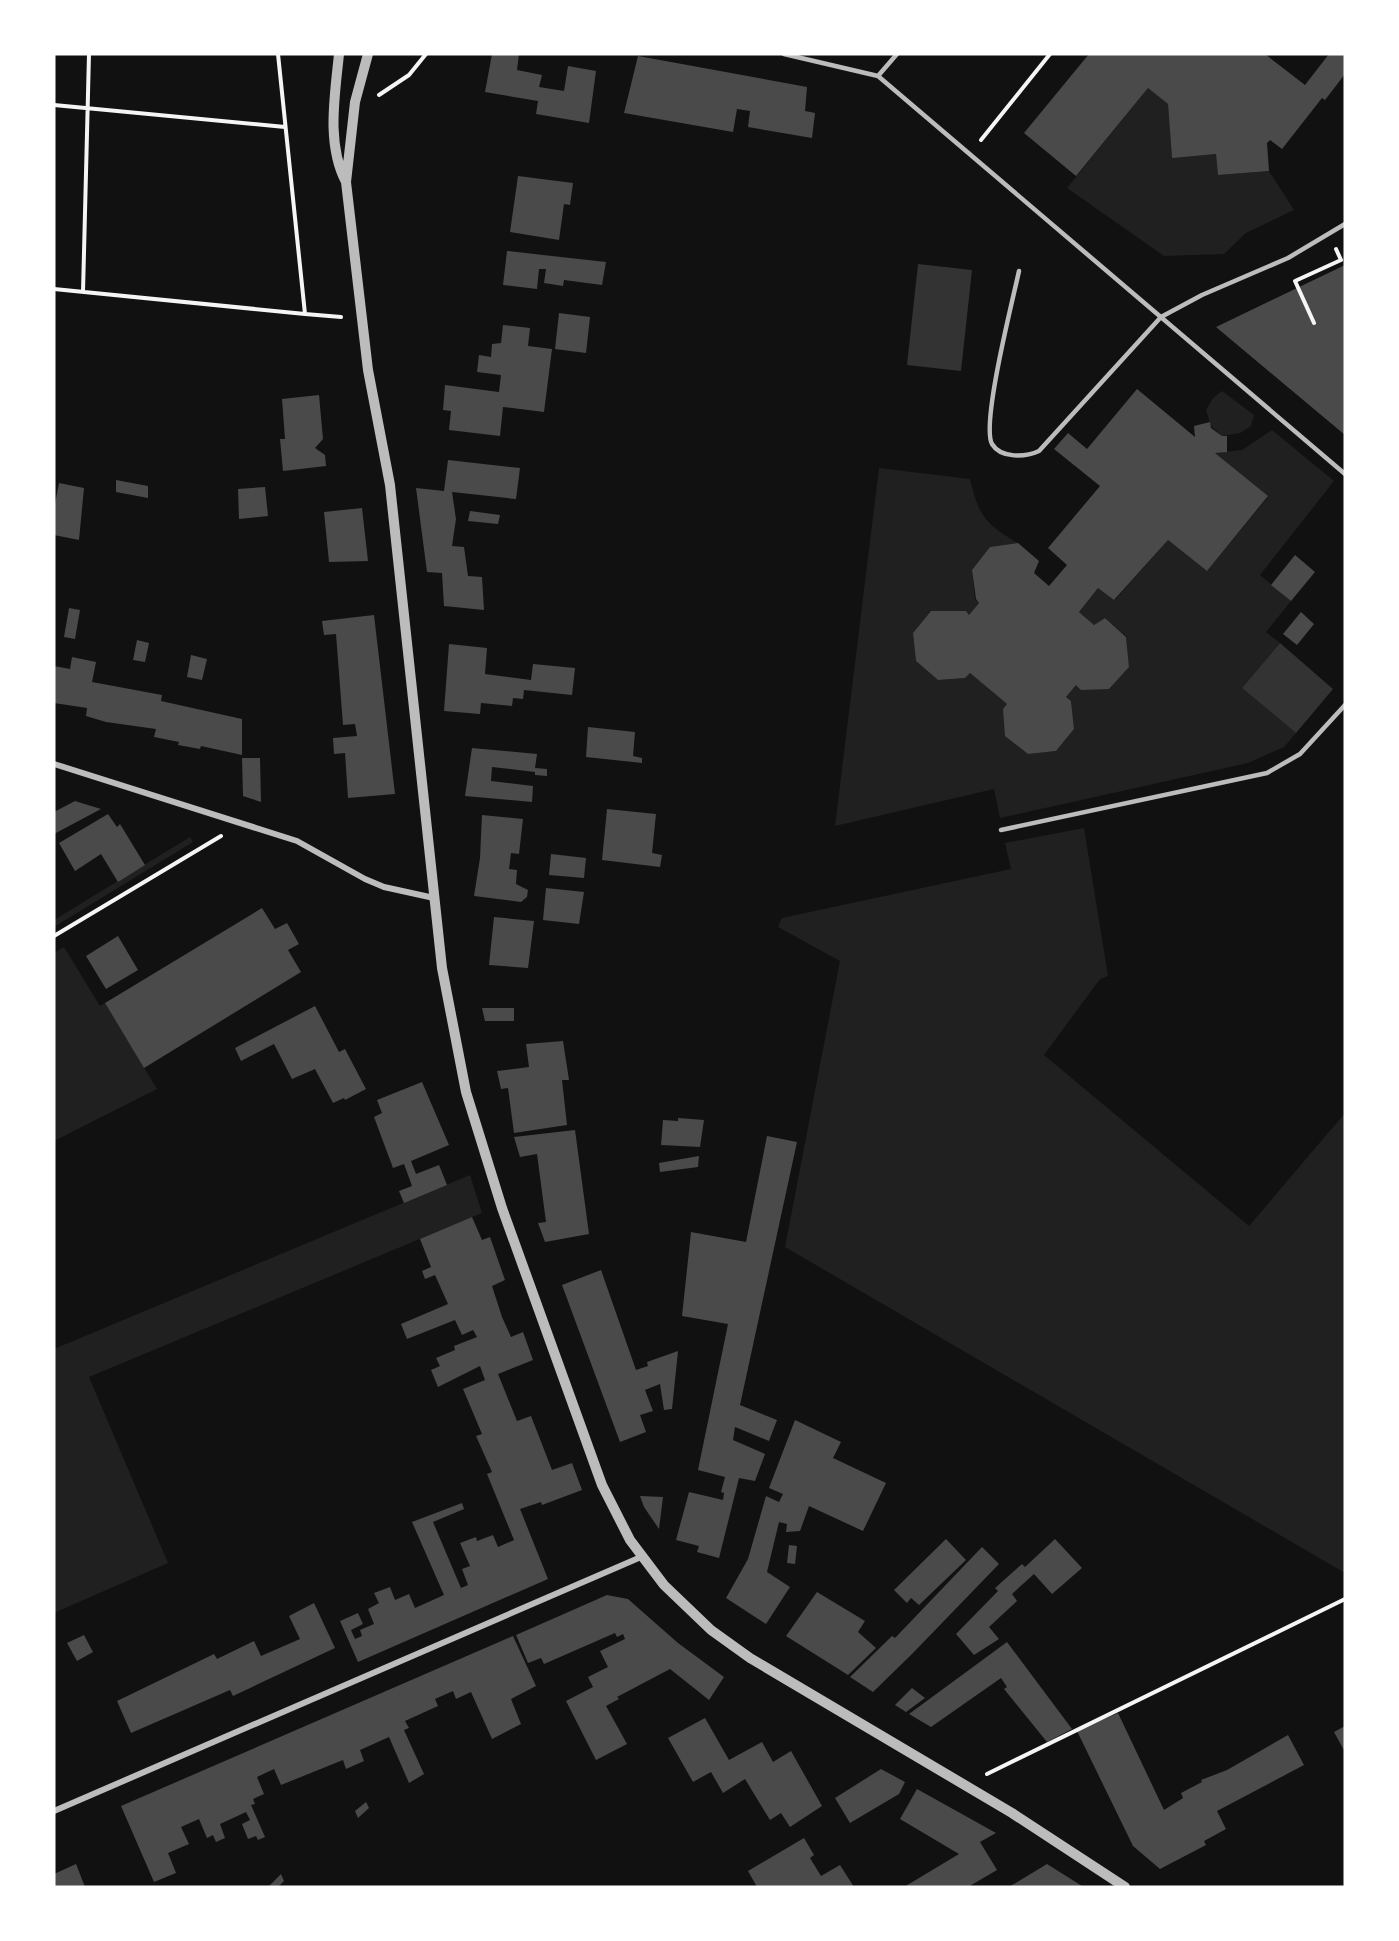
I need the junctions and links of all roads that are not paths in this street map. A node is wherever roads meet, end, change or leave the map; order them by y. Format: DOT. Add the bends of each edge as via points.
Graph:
graph roads {
  1 [pos="339,54"];
  2 [pos="368,54"];
  3 [pos="784,54"];
  4 [pos="897,54"];
  5 [pos="878,76"];
  6 [pos="346,182"];
  7 [pos="1345,224"];
  8 [pos="1019,271"];
  9 [pos="1161,317"];
  10 [pos="1345,474"];
  11 [pos="1345,705"];
  12 [pos="54,764"];
  13 [pos="1001,830"];
  14 [pos="434,898"];
  15 [pos="641,1557"];
  16 [pos="54,1811"];
  17 [pos="1125,1887"];
  1 -- 6 [label="street" via="334,135"];
  2 -- 6 [label="street" via="355,102"];
  3 -- 5 [label="lane"];
  4 -- 5 [label="lane"];
  5 -- 9 [label="lane"];
  6 -- 14 [label="street" via="367,359 390,484"];
  7 -- 9 [label="lane" via="1288,258"];
  8 -- 9 [label="lane" via="990,418 992,444 998,450 1020,457 1039,451"];
  9 -- 10 [label="lane"];
  11 -- 13 [label="lane" via="1300,754 1267,773"];
  12 -- 14 [label="street" via="305,844 384,887"];
  14 -- 15 [label="street" via="442,968 474,1122 595,1466"];
  15 -- 16 [label="street"];
  15 -- 17 [label="street" via="695,1615 750,1658 1036,1827"];
}
